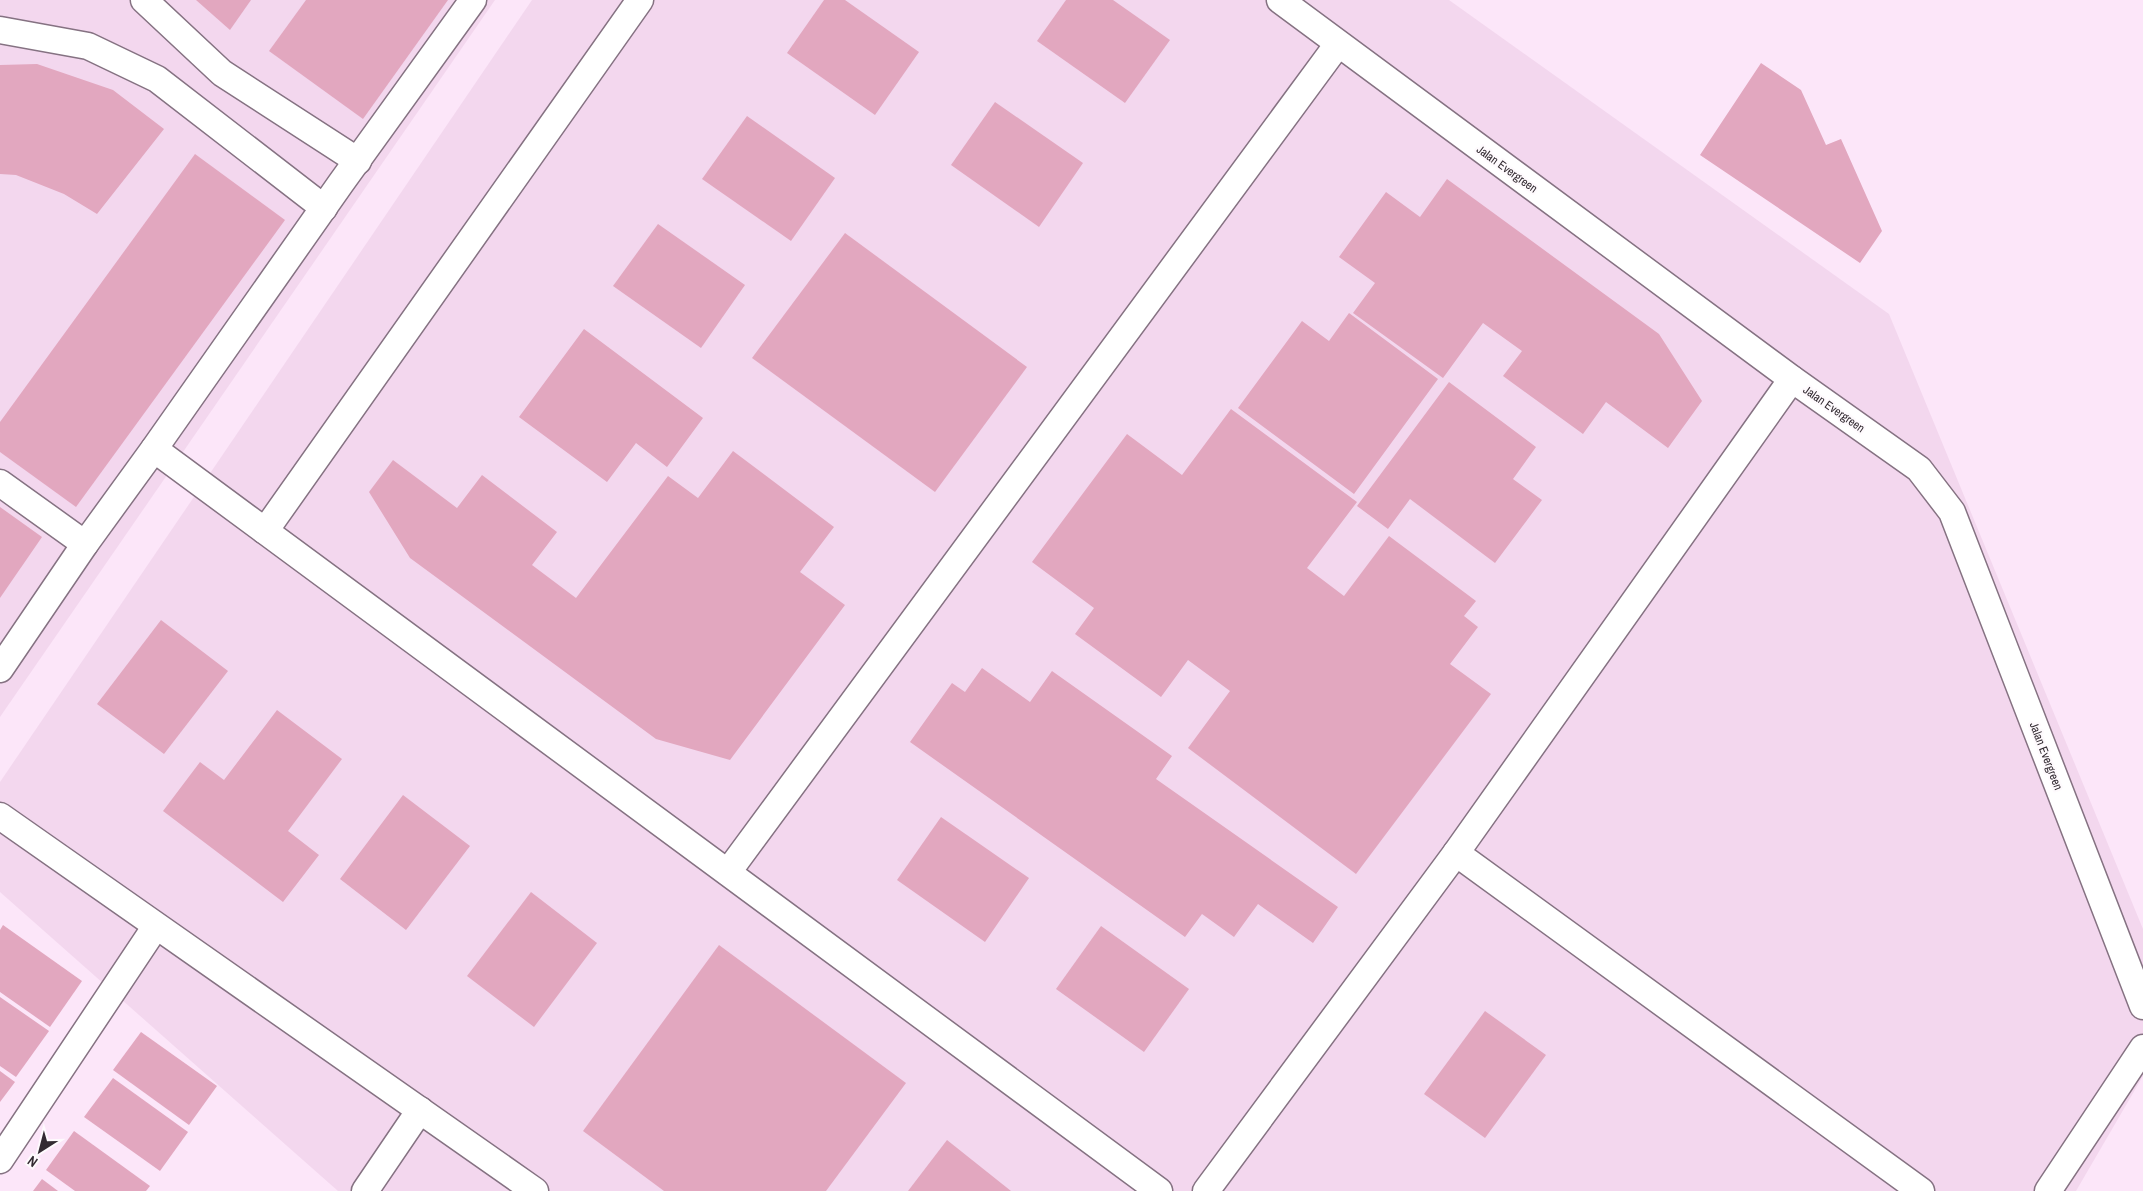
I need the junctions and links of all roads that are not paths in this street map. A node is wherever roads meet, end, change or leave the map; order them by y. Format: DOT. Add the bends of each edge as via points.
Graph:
graph roads {
  1 [pos="144,0"];
  2 [pos="473,0"];
  3 [pos="640,0"];
  4 [pos="1280,0"];
  5 [pos="0,30"];
  6 [pos="1338,44"];
  7 [pos="358,161"];
  8 [pos="324,208"];
  9 [pos="1792,379"];
  10 [pos="154,449"];
  11 [pos="0,483"];
  12 [pos="265,531"];
  13 [pos="85,544"];
  14 [pos="0,669"];
  15 [pos="0,816"];
  16 [pos="1456,853"];
  17 [pos="728,872"];
  18 [pos="156,926"];
  19 [pos="2143,1006"];
  20 [pos="2143,1048"];
  21 [pos="420,1110"];
  22 [pos="0,1160"];
  23 [pos="365,1191"];
  24 [pos="535,1191"];
  25 [pos="1159,1191"];
  26 [pos="1206,1191"];
  27 [pos="1921,1191"];
  28 [pos="2048,1191"];
  1 -- 7 [label="street" via="222,73"];
  2 -- 7 [label="street"];
  3 -- 12 [label="street"];
  4 -- 6 [label="street, Jalan Evergreen"];
  5 -- 8 [label="street" via="88,46 158,79"];
  6 -- 9 [label="street, Jalan Evergreen"];
  6 -- 17 [label="street"];
  7 -- 8 [label="street"];
  8 -- 10 [label="street"];
  9 -- 16 [label="street"];
  9 -- 19 [label="street, Jalan Evergreen" via="1919,469 1952,512"];
  10 -- 12 [label="street"];
  10 -- 13 [label="street"];
  11 -- 13 [label="street"];
  12 -- 17 [label="street"];
  13 -- 14 [label="street"];
  15 -- 18 [label="street"];
  16 -- 26 [label="street"];
  16 -- 27 [label="street"];
  17 -- 25 [label="street"];
  18 -- 21 [label="street"];
  18 -- 22 [label="street"];
  20 -- 28 [label="street"];
  21 -- 23 [label="street"];
  21 -- 24 [label="street"];
}
